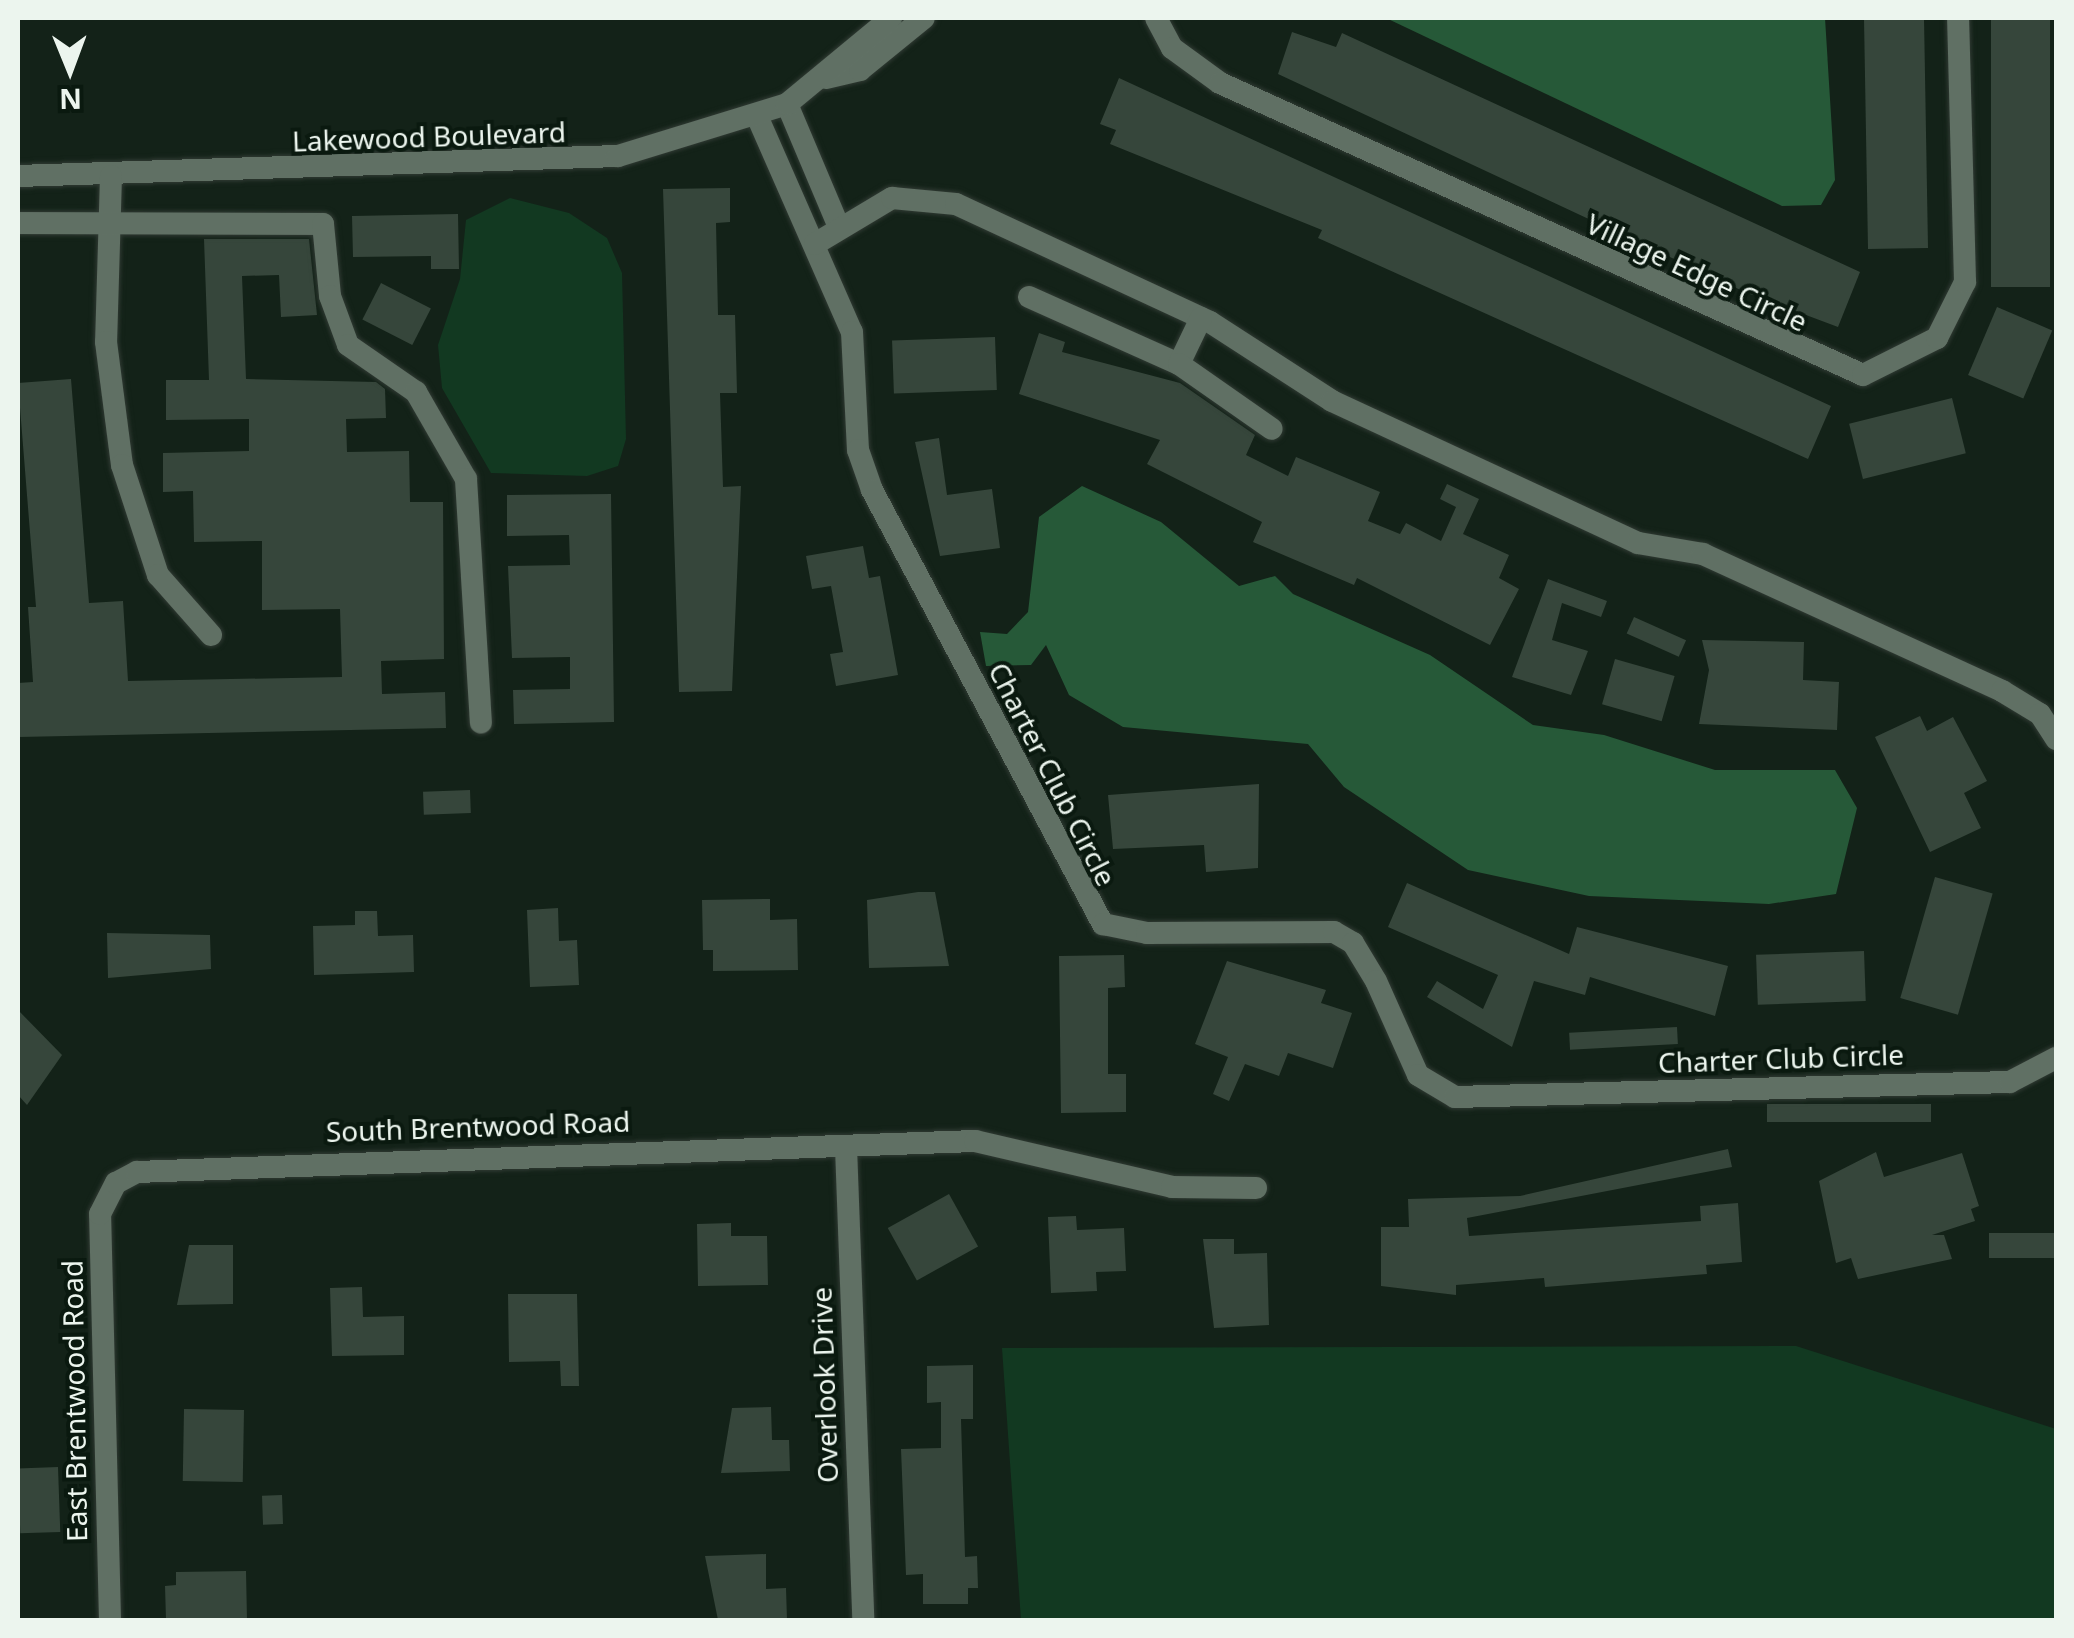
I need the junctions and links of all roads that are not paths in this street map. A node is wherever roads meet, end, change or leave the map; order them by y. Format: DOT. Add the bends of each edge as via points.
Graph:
graph roads {
  1 [pos="890,18"];
  2 [pos="924,18"];
  3 [pos="1156,18"];
  4 [pos="1958,18"];
  5 [pos="826,78"];
  6 [pos="787,104"];
  7 [pos="757,116"];
  8 [pos="18,176"];
  9 [pos="112,176"];
  10 [pos="114,222"];
  11 [pos="18,223"];
  12 [pos="838,227"];
  13 [pos="815,244"];
  14 [pos="1029,297"];
  15 [pos="1202,318"];
  16 [pos="1179,364"];
  17 [pos="1272,429"];
  18 [pos="211,636"];
  19 [pos="480,723"];
  20 [pos="2056,739"];
  21 [pos="2056,1058"];
  22 [pos="846,1147"];
  23 [pos="116,1183"];
  24 [pos="1256,1188"];
  25 [pos="110,1620"];
  26 [pos="863,1620"];
  1 -- 5 [label="street, Lakewood Boulevard"];
  2 -- 5 [label="street, Lakewood Boulevard" via="860,70"];
  3 -- 4 [label="street, Village Edge Circle" via="1172,48 1220,83 1863,375 1937,338 1965,282"];
  5 -- 6 [label="street, Lakewood Boulevard"];
  6 -- 7 [label="street, Lakewood Boulevard"];
  6 -- 12 [label="street"];
  7 -- 9 [label="street, Lakewood Boulevard" via="570,163"];
  7 -- 13 [label="street, Charter Club Circle"];
  8 -- 9 [label="street, Lakewood Boulevard"];
  9 -- 10 [label="street"];
  10 -- 11 [label="street"];
  10 -- 18 [label="street" via="105,253 106,342 136,527 158,575"];
  10 -- 19 [label="street" via="323,224 330,296 348,345 416,392 466,479"];
  12 -- 13 [label="street"];
  12 -- 15 [label="street" via="892,198 936,197"];
  13 -- 21 [label="street, Charter Club Circle" via="852,332 867,480 1102,924 1124,932 1334,932 1376,981 1418,1074 1455,1097 2010,1082"];
  14 -- 16 [label="street"];
  15 -- 16 [label="street"];
  15 -- 20 [label="street" via="1332,401 1638,544 1703,554 2002,691 2040,714"];
  16 -- 17 [label="street"];
  22 -- 23 [label="street, South Brentwood Road" via="310,1162 137,1172"];
  22 -- 24 [label="street, South Brentwood Road" via="976,1142 1172,1187"];
  22 -- 26 [label="street, Overlook Drive"];
  23 -- 25 [label="street, East Brentwood Road" via="100,1214"];
}
